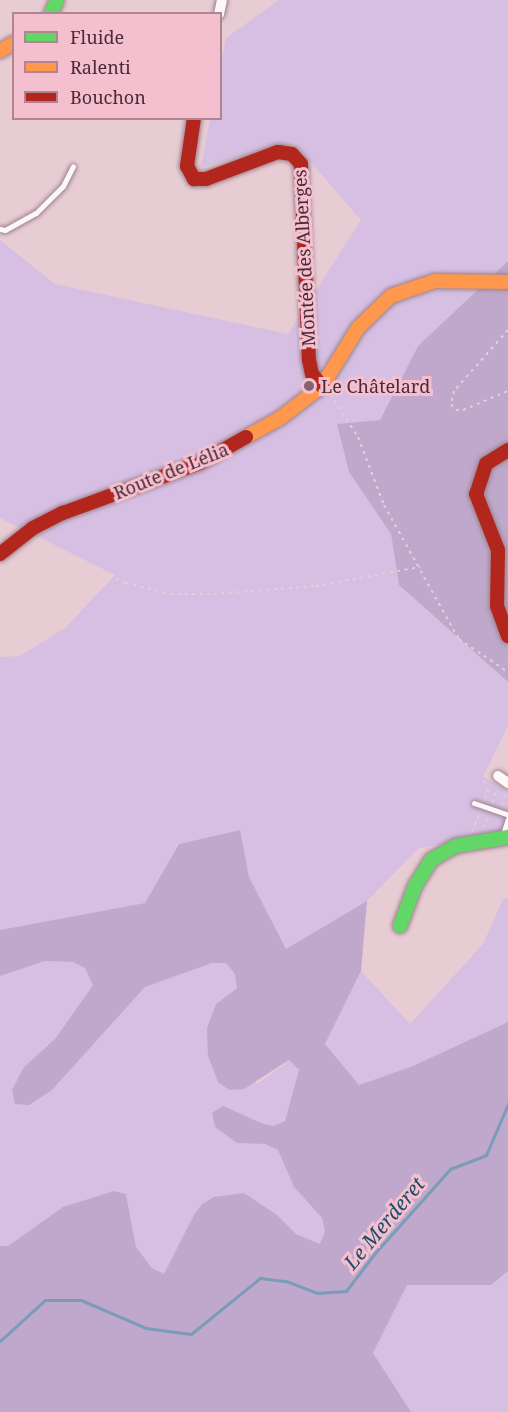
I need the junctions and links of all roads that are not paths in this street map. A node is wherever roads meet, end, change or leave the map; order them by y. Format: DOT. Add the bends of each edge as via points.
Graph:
graph roads {
  1 [pos="194,120"];
  2 [pos="73,166"];
  3 [pos="0,229"];
  4 [pos="508,282"];
  5 [pos="322,386"];
  6 [pos="508,450"];
  7 [pos="0,554"];
  8 [pos="508,636"];
  9 [pos="498,776"];
  10 [pos="508,783"];
  11 [pos="474,803"];
  12 [pos="508,817"];
  13 [pos="505,837"];
  14 [pos="400,926"];
  1 -- 5 [label="street, Montée des Alberges" via="187,166 194,179 206,179 278,152 292,154 301,164 309,360 312,375"];
  2 -- 3 [label="lane" via="63,186 36,213"];
  4 -- 5 [label="street, Route de Lélia" via="435,281 391,296 358,328"];
  5 -- 7 [label="street, Route de Lélia" via="279,419 200,463 63,513"];
  6 -- 8 [label="street" via="486,464 476,494 498,550 497,606"];
  9 -- 10 [label="street"];
  11 -- 12 [label="lane"];
  12 -- 13 [label="lane"];
  13 -- 14 [label="street" via="455,846 432,860 415,886"];
}
